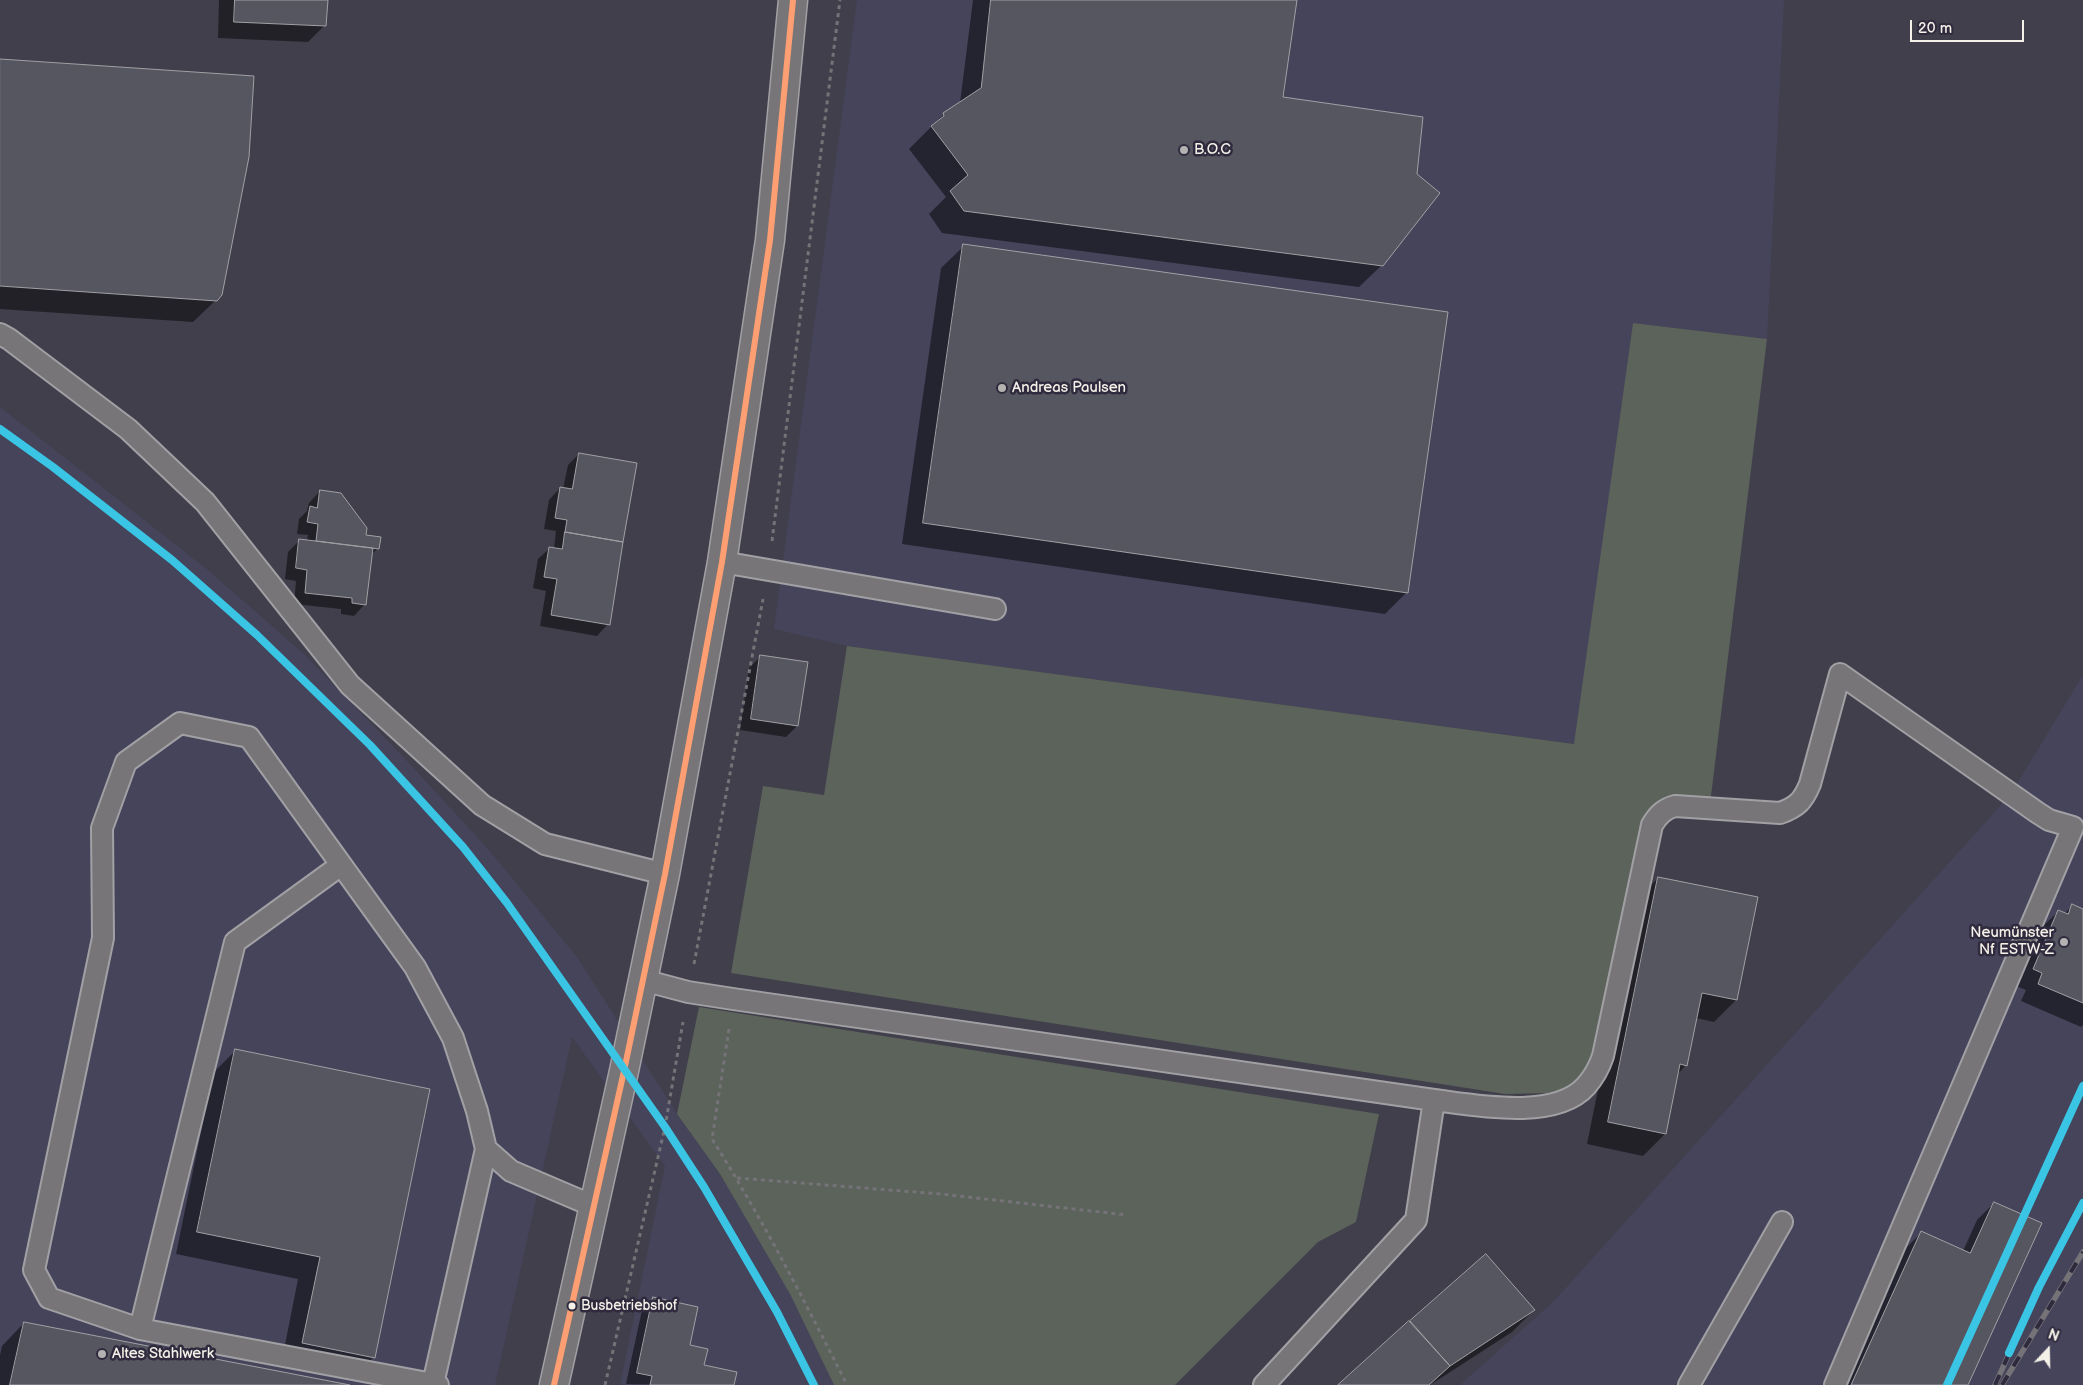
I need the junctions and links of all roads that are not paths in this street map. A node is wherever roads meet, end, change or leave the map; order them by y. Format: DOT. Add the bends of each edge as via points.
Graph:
graph roads {
  1 [pos="793,0"];
  2 [pos="0,334"];
  3 [pos="722,562"];
  4 [pos="995,609"];
  5 [pos="2078,824"];
  6 [pos="341,865"];
  7 [pos="665,874"];
  8 [pos="642,980"];
  9 [pos="1434,1100"];
  10 [pos="486,1149"];
  11 [pos="593,1206"];
  12 [pos="1782,1222"];
  13 [pos="140,1328"];
  14 [pos="435,1384"];
  15 [pos="554,1385"];
  16 [pos="1264,1385"];
  17 [pos="1689,1385"];
  18 [pos="1835,1385"];
  1 -- 3 [label="street" via="770,240"];
  2 -- 7 [label="lane" via="128,429 205,502 350,685 482,805 545,844"];
  3 -- 4 [label="lane"];
  3 -- 7 [label="street"];
  5 -- 9 [label="lane" via="2049,820 1840,674 1803,799 1780,813 1675,806 1666,808 1652,825 1603,1056 1585,1088 1561,1102 1528,1107"];
  5 -- 18 [label="lane"];
  6 -- 10 [label="lane" via="415,967 453,1038"];
  6 -- 13 [label="lane" via="235,942"];
  6 -- 13 [label="lane" via="249,737 180,722 126,762 102,828 103,938 34,1270 49,1298"];
  7 -- 8 [label="street"];
  8 -- 9 [label="lane" via="733,999"];
  8 -- 11 [label="street"];
  9 -- 16 [label="lane" via="1416,1220"];
  10 -- 11 [label="lane" via="511,1172"];
  10 -- 14 [label="lane"];
  11 -- 15 [label="street"];
  12 -- 17 [label="lane"];
  13 -- 14 [label="lane"];
}
